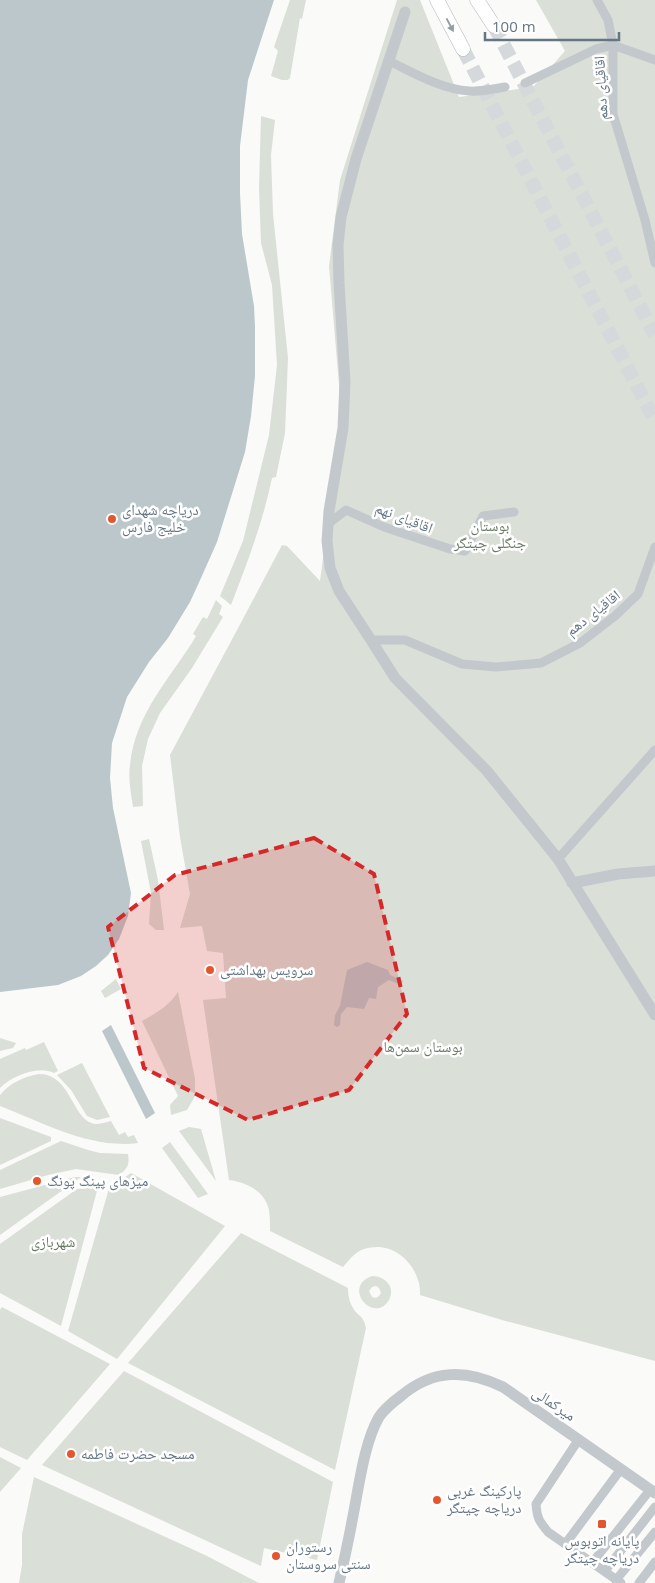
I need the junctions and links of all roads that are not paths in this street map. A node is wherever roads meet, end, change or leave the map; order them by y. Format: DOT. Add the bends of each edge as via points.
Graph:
graph roads {
  1 [pos="437,0"];
  2 [pos="477,0"];
  3 [pos="597,0"];
  4 [pos="405,12"];
  5 [pos="494,26"];
  6 [pos="613,45"];
  7 [pos="463,49"];
  8 [pos="655,60"];
  9 [pos="389,61"];
  10 [pos="525,83"];
  11 [pos="505,87"];
  12 [pos="655,263"];
  13 [pos="514,512"];
  14 [pos="328,524"];
  15 [pos="655,547"];
  16 [pos="372,640"];
  17 [pos="655,750"];
  18 [pos="558,859"];
  19 [pos="655,871"];
  20 [pos="572,883"];
  21 [pos="655,1015"];
  22 [pos="579,1439"];
  23 [pos="621,1468"];
  24 [pos="652,1492"];
  25 [pos="655,1506"];
  26 [pos="655,1532"];
  27 [pos="566,1543"];
  28 [pos="592,1562"];
  29 [pos="655,1562"];
  30 [pos="605,1571"];
  31 [pos="619,1581"];
  32 [pos="339,1583"];
  33 [pos="639,1583"];
  1 -- 7 [label="highway, one-way"];
  2 -- 5 [label="highway"];
  3 -- 6 [label="street, اقاقیای دهم" via="608,20"];
  4 -- 9 [label="street"];
  6 -- 8 [label="street"];
  6 -- 10 [label="street"];
  6 -- 12 [label="street, اقاقیای دهم" via="613,114"];
  9 -- 11 [label="street" via="454,89 472,92"];
  9 -- 14 [label="street" via="348,185 341,217 338,255 345,382 343,428"];
  13 -- 14 [label="street, اقاقیای نهم" via="483,516 465,551 384,527 346,510"];
  14 -- 16 [label="street" via="330,568 339,591"];
  15 -- 16 [label="street, اقاقیای دهم" via="638,594 580,643 541,663 496,667 462,664 404,640"];
  16 -- 18 [label="street" via="395,678 487,771"];
  17 -- 18 [label="street"];
  18 -- 20 [label="street"];
  19 -- 20 [label="street"];
  20 -- 21 [label="street"];
  22 -- 23 [label="street, میرکمالی"];
  22 -- 27 [label="street" via="536,1504 539,1522"];
  22 -- 32 [label="street, میرکمالی" via="487,1379 448,1374 424,1380 410,1388 379,1417 371,1436"];
  23 -- 24 [label="street, میرکمالی"];
  23 -- 27 [label="street"];
  24 -- 28 [label="street"];
  25 -- 30 [label="street"];
  26 -- 31 [label="street"];
  27 -- 28 [label="street"];
  28 -- 30 [label="street"];
  29 -- 33 [label="street"];
  30 -- 31 [label="street"];
}
